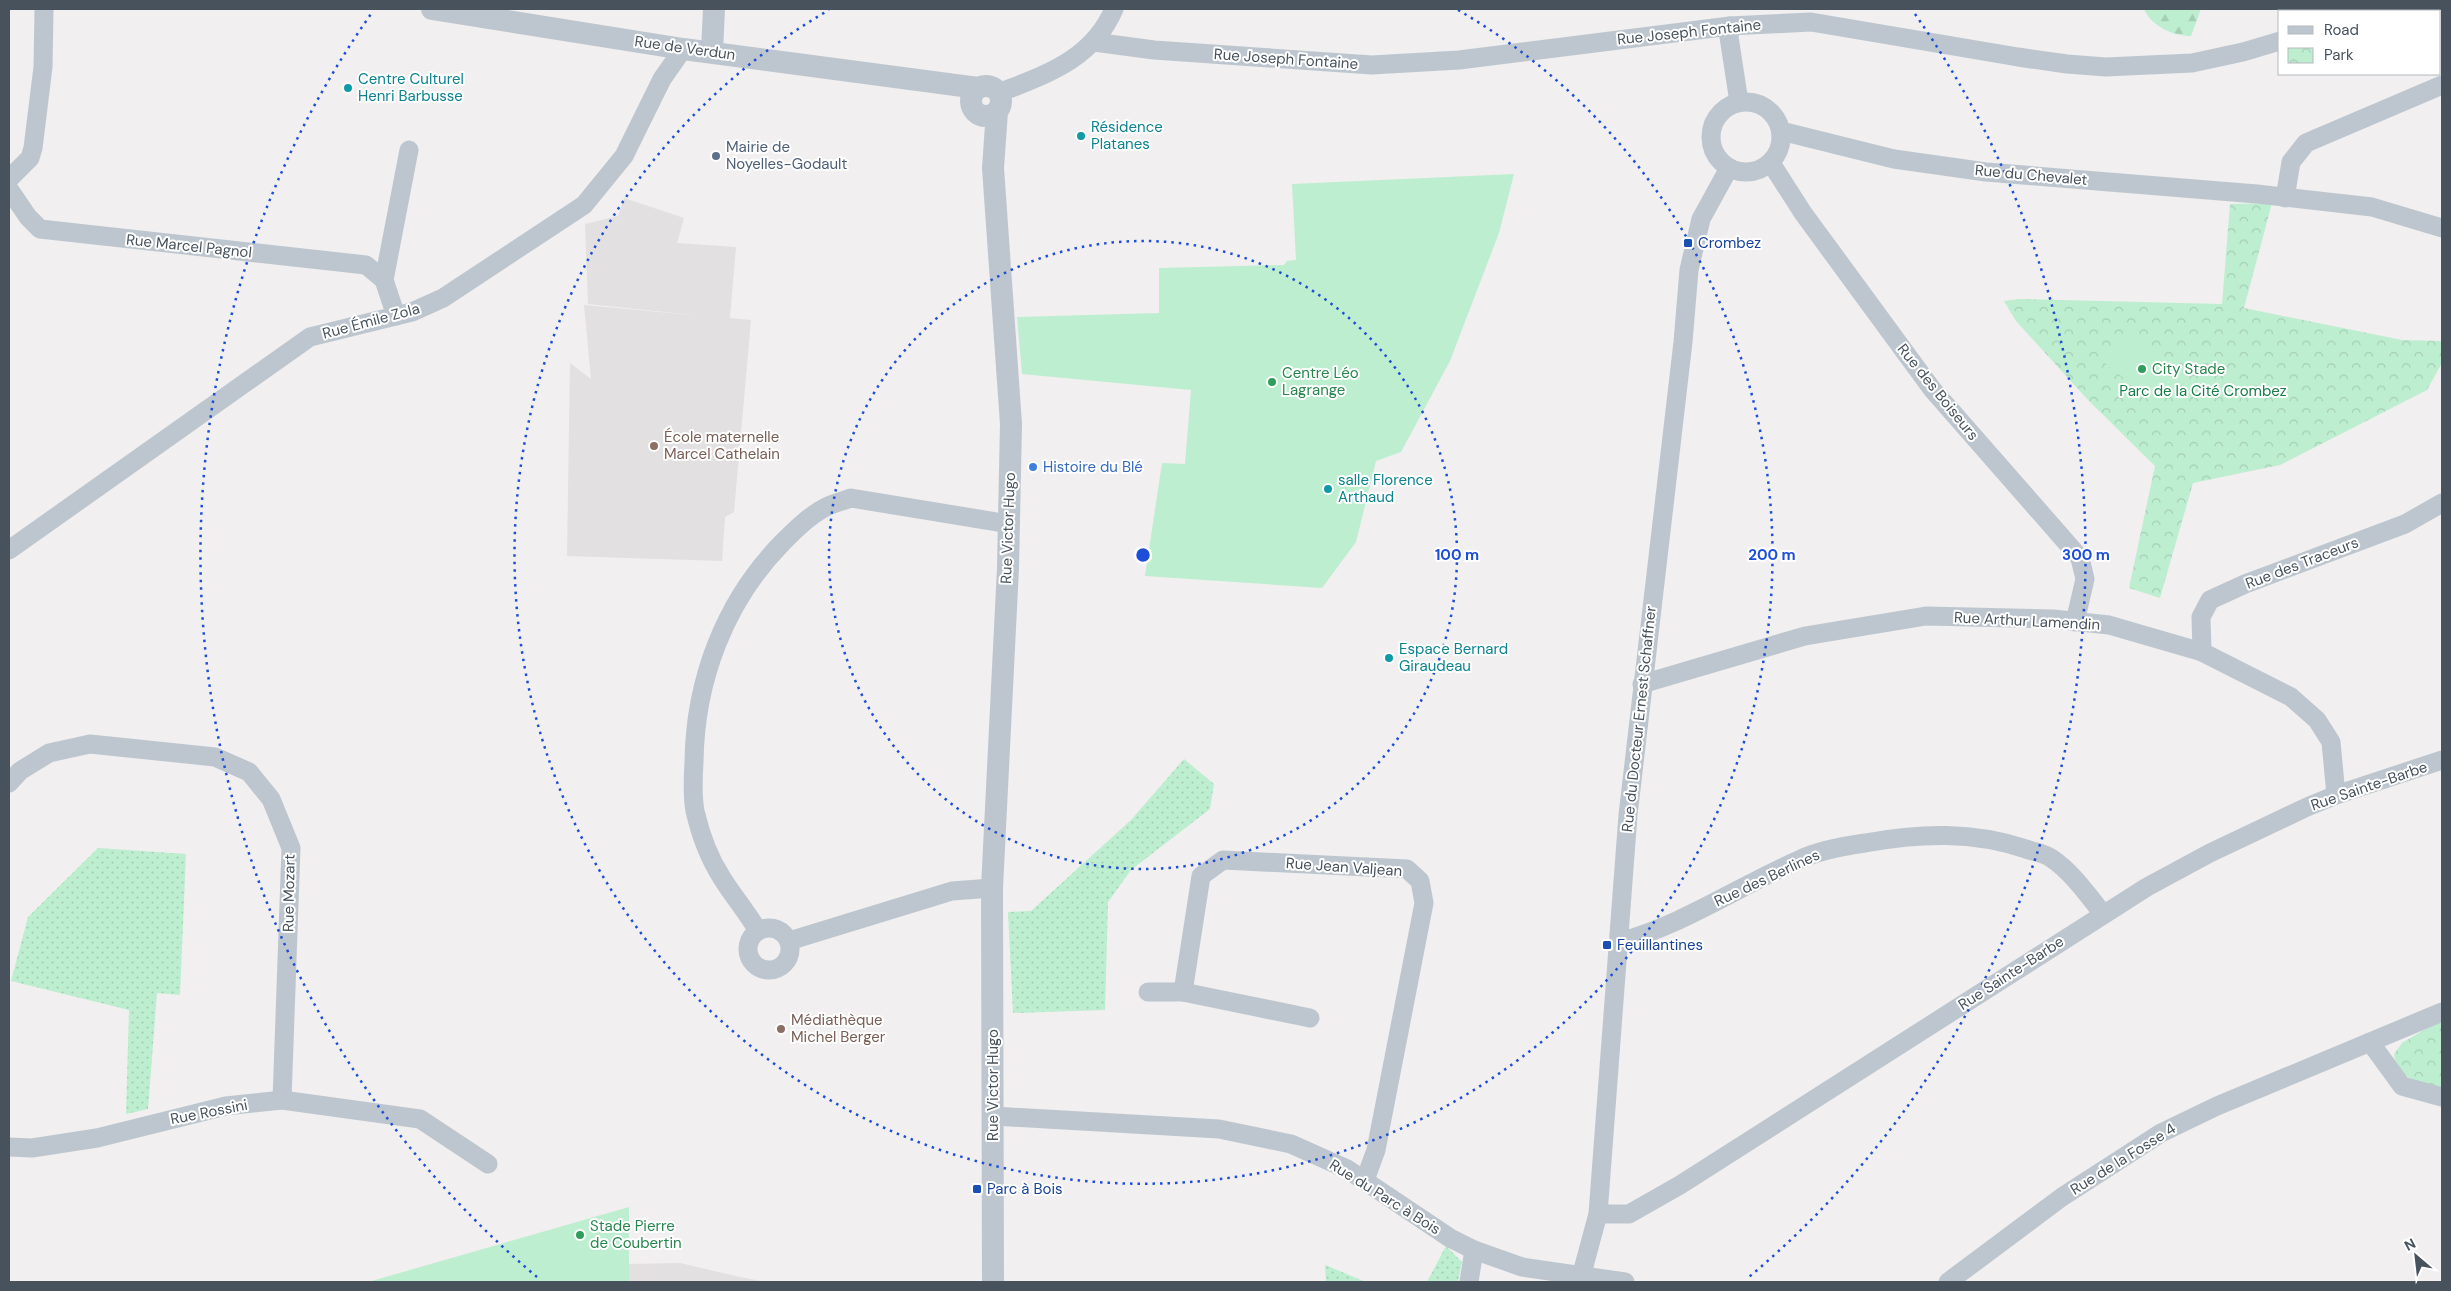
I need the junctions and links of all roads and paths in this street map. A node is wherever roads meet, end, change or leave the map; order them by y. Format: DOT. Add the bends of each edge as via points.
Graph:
graph roads {
  1 [pos="44,9"];
  2 [pos="432,9"];
  3 [pos="714,9"];
  4 [pos="1114,9"];
  5 [pos="1730,26"];
  6 [pos="1094,42"];
  7 [pos="2278,42"];
  8 [pos="684,49"];
  9 [pos="712,51"];
  10 [pos="2442,85"];
  11 [pos="985,102"];
  12 [pos="1739,102"];
  13 [pos="1781,131"];
  14 [pos="409,150"];
  15 [pos="1771,163"];
  16 [pos="1729,168"];
  17 [pos="9,179"];
  18 [pos="9,189"];
  19 [pos="2285,198"];
  20 [pos="2442,228"];
  21 [pos="384,280"];
  22 [pos="396,316"];
  23 [pos="2442,503"];
  24 [pos="1009,524"];
  25 [pos="9,550"];
  26 [pos="2076,622"];
  27 [pos="2202,652"];
  28 [pos="1642,684"];
  29 [pos="2442,760"];
  30 [pos="9,783"];
  31 [pos="2336,795"];
  32 [pos="992,888"];
  33 [pos="2103,914"];
  34 [pos="758,931"];
  35 [pos="788,941"];
  36 [pos="1620,942"];
  37 [pos="1148,992"];
  38 [pos="1183,992"];
  39 [pos="2442,1012"];
  40 [pos="1310,1018"];
  41 [pos="2370,1042"];
  42 [pos="2442,1097"];
  43 [pos="282,1100"];
  44 [pos="993,1116"];
  45 [pos="9,1147"];
  46 [pos="488,1164"];
  47 [pos="1365,1180"];
  48 [pos="1598,1214"];
  49 [pos="1474,1250"];
  50 [pos="1581,1277"];
  51 [pos="993,1282"];
  52 [pos="1469,1282"];
  53 [pos="1625,1282"];
  54 [pos="1948,1282"];
  1 -- 17 [label="street" via="43,67 33,148 30,158"];
  2 -- 8 [label="street, Rue de Verdun"];
  3 -- 9 [label="street"];
  4 -- 6 [label="street"];
  5 -- 6 [label="street, Rue Joseph Fontaine" via="1459,60 1372,65 1154,50"];
  5 -- 7 [label="street, Rue Joseph Fontaine" via="1811,22 2028,59 2106,66 2192,63"];
  5 -- 12 [label="street"];
  6 -- 11 [label="street" via="1069,61"];
  8 -- 9 [label="street, Rue de Verdun"];
  8 -- 22 [label="street, Rue Émile Zola" via="662,79 624,156 584,205 443,298"];
  9 -- 11 [label="street, Rue de Verdun" via="939,85"];
  10 -- 19 [label="street" via="2306,143 2291,162"];
  11 -- 24 [label="street, Rue Victor Hugo" via="993,168 1011,424"];
  12 -- 13 [label="street" via="1761,105 1771,111"];
  12 -- 16 [label="street" via="1720,113 1711,132 1714,152"];
  13 -- 15 [label="street" via="1780,148"];
  13 -- 19 [label="street, Rue du Chevalet" via="1894,159 1986,172"];
  14 -- 21 [label="street"];
  15 -- 16 [label="street" via="1751,172"];
  15 -- 26 [label="street, Rue des Boiseurs" via="1803,213 1932,389 2080,558 2085,579"];
  16 -- 28 [label="street, Rue du Docteur Ernest Schaffner" via="1701,218 1689,270"];
  18 -- 21 [label="street, Rue Marcel Pagnol" via="28,218 40,229 366,265"];
  19 -- 20 [label="street, Rue du Chevalet" via="2372,207"];
  21 -- 22 [label="street"];
  22 -- 25 [label="street, Rue Émile Zola" via="310,337"];
  23 -- 27 [label="street, Rue des Traceurs" via="2405,524 2210,600 2201,617"];
  24 -- 32 [label="street, Rue Victor Hugo"];
  24 -- 34 [label="street" via="851,498 826,507 796,529 761,565 738,596 718,638 694,734 695,810 705,843 721,877"];
  26 -- 27 [label="street, Rue Arthur Lamendin" via="2109,626"];
  26 -- 28 [label="street, Rue Arthur Lamendin" via="1926,616 1805,636"];
  27 -- 31 [label="street, Rue Arthur Lamendin" via="2291,697 2317,720 2331,742"];
  28 -- 36 [label="street, Rue du Docteur Ernest Schaffner" via="1628,815"];
  29 -- 31 [label="street, Rue Sainte-Barbe"];
  30 -- 43 [label="street, Rue Mozart" via="20,771 49,754 90,744 215,757 249,772 271,799 291,848"];
  31 -- 33 [label="street, Rue Sainte-Barbe" via="2210,853"];
  32 -- 35 [label="street" via="952,891"];
  32 -- 44 [label="street, Rue Victor Hugo"];
  33 -- 36 [label="street, Rue des Berlines" via="2051,858 1984,838 1935,834 1830,849 1800,859 1651,933"];
  33 -- 48 [label="street, Rue Sainte-Barbe" via="1680,1185 1629,1214"];
  34 -- 35 [label="street" via="780,930"];
  34 -- 35 [label="street" via="749,942 748,952 750,959 762,969 778,968 785,962 789,955"];
  36 -- 48 [label="street, Rue du Docteur Ernest Schaffner"];
  37 -- 38 [label="street"];
  38 -- 40 [label="street"];
  38 -- 47 [label="street, Rue Jean Valjean" via="1200,876 1223,860 1407,869 1420,881 1424,903 1376,1150"];
  39 -- 41 [label="street, Rue de la Fosse 4"];
  41 -- 42 [label="street" via="2402,1086"];
  41 -- 54 [label="street, Rue de la Fosse 4" via="2161,1133 2062,1197"];
  43 -- 45 [label="street, Rue Rossini" via="226,1106 96,1138 32,1148"];
  43 -- 46 [label="street, Rue Rossini" via="420,1119"];
  44 -- 47 [label="street, Rue du Parc à Bois" via="1219,1129 1291,1144"];
  44 -- 51 [label="street, Rue Victor Hugo"];
  47 -- 49 [label="street, Rue du Parc à Bois" via="1450,1238"];
  48 -- 50 [label="street, Rue du Docteur Ernest Schaffner"];
  49 -- 50 [label="street, Rue du Parc à Bois" via="1522,1267"];
  49 -- 52 [label="street"];
  50 -- 53 [label="street, Rue du Parc à Bois"];
}
